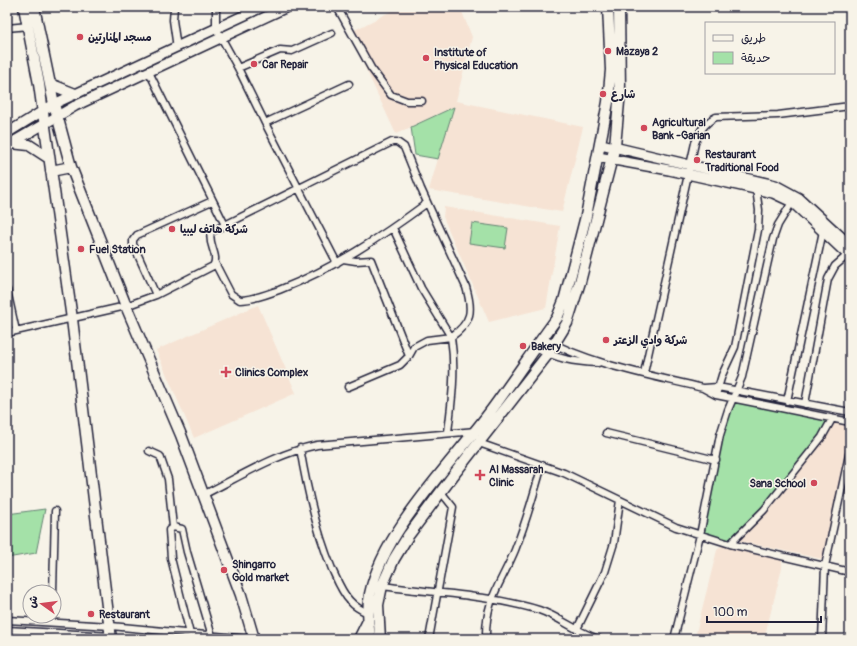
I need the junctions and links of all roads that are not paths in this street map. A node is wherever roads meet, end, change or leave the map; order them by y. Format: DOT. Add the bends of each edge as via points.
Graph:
graph roads {
  1 [pos="24,7"];
  2 [pos="34,7"];
  3 [pos="174,7"];
  4 [pos="216,7"];
  5 [pos="287,7"];
  6 [pos="337,7"];
  7 [pos="608,7"];
  8 [pos="619,7"];
  9 [pos="258,8"];
  10 [pos="608,18"];
  11 [pos="619,18"];
  12 [pos="29,26"];
  13 [pos="7,28"];
  14 [pos="216,28"];
  15 [pos="332,33"];
  16 [pos="222,38"];
  17 [pos="177,48"];
  18 [pos="170,56"];
  19 [pos="238,68"];
  20 [pos="149,72"];
  21 [pos="50,84"];
  22 [pos="349,84"];
  23 [pos="75,94"];
  24 [pos="422,101"];
  25 [pos="54,104"];
  26 [pos="850,106"];
  27 [pos="43,110"];
  28 [pos="58,117"];
  29 [pos="265,123"];
  30 [pos="44,124"];
  31 [pos="8,141"];
  32 [pos="601,144"];
  33 [pos="615,146"];
  34 [pos="598,157"];
  35 [pos="48,158"];
  36 [pos="612,159"];
  37 [pos="71,167"];
  38 [pos="690,170"];
  39 [pos="51,171"];
  40 [pos="299,187"];
  41 [pos="756,189"];
  42 [pos="794,199"];
  43 [pos="212,202"];
  44 [pos="428,203"];
  45 [pos="225,226"];
  46 [pos="393,228"];
  47 [pos="823,231"];
  48 [pos="850,244"];
  49 [pos="849,255"];
  50 [pos="340,261"];
  51 [pos="215,263"];
  52 [pos="7,290"];
  53 [pos="156,294"];
  54 [pos="126,306"];
  55 [pos="72,319"];
  56 [pos="16,331"];
  57 [pos="7,333"];
  58 [pos="451,337"];
  59 [pos="542,338"];
  60 [pos="554,345"];
  61 [pos="536,347"];
  62 [pos="548,354"];
  63 [pos="408,356"];
  64 [pos="603,363"];
  65 [pos="644,373"];
  66 [pos="348,387"];
  67 [pos="718,387"];
  68 [pos="704,388"];
  69 [pos="737,391"];
  70 [pos="716,395"];
  71 [pos="734,399"];
  72 [pos="788,401"];
  73 [pos="804,404"];
  74 [pos="850,412"];
  75 [pos="832,419"];
  76 [pos="850,422"];
  77 [pos="476,431"];
  78 [pos="448,432"];
  79 [pos="606,433"];
  80 [pos="479,443"];
  81 [pos="300,448"];
  82 [pos="850,450"];
  83 [pos="149,451"];
  84 [pos="716,460"];
  85 [pos="542,465"];
  86 [pos="441,492"];
  87 [pos="203,495"];
  88 [pos="620,500"];
  89 [pos="55,511"];
  90 [pos="173,527"];
  91 [pos="700,535"];
  92 [pos="730,544"];
  93 [pos="825,566"];
  94 [pos="850,572"];
  95 [pos="53,584"];
  96 [pos="382,586"];
  97 [pos="437,593"];
  98 [pos="490,600"];
  99 [pos="368,617"];
  100 [pos="7,620"];
  101 [pos="22,620"];
  102 [pos="62,622"];
  103 [pos="577,629"];
  104 [pos="7,630"];
  105 [pos="111,634"];
  106 [pos="190,634"];
  107 [pos="212,636"];
  108 [pos="248,639"];
  109 [pos="254,639"];
  110 [pos="359,639"];
  111 [pos="370,639"];
  112 [pos="380,639"];
  113 [pos="429,639"];
  114 [pos="486,639"];
  115 [pos="599,639"];
  116 [pos="674,639"];
  117 [pos="822,639"];
  1 -- 12 [label="main road"];
  2 -- 21 [label="main road"];
  3 -- 17 [label="street"];
  4 -- 14 [label="street"];
  5 -- 16 [label="main road"];
  6 -- 24 [label="street" via="371,68 392,95 407,101"];
  7 -- 10 [label="main road"];
  8 -- 11 [label="main road"];
  9 -- 14 [label="main road"];
  10 -- 11 [label="main road"];
  10 -- 32 [label="main road" via="611,70"];
  11 -- 33 [label="main road" via="620,91"];
  12 -- 13 [label="street"];
  12 -- 27 [label="main road"];
  14 -- 16 [label="street"];
  14 -- 17 [label="main road"];
  15 -- 19 [label="street" via="292,51 280,50"];
  16 -- 18 [label="main road"];
  16 -- 19 [label="street"];
  17 -- 18 [label="main road"];
  18 -- 20 [label="main road"];
  18 -- 23 [label="main road"];
  19 -- 29 [label="street"];
  20 -- 28 [label="main road" via="99,94"];
  20 -- 43 [label="street"];
  21 -- 23 [label="main road"];
  21 -- 25 [label="main road"];
  22 -- 29 [label="street"];
  23 -- 25 [label="main road"];
  25 -- 27 [label="main road"];
  25 -- 28 [label="main road"];
  26 -- 38 [label="street" via="778,115 716,117 707,122 700,131"];
  27 -- 30 [label="main road"];
  27 -- 31 [label="main road"];
  28 -- 30 [label="main road"];
  28 -- 37 [label="main road"];
  29 -- 40 [label="street"];
  30 -- 31 [label="main road"];
  30 -- 35 [label="main road"];
  31 -- 35 [label="main road" via="29,145"];
  32 -- 33 [label="main road"];
  32 -- 34 [label="main road"];
  33 -- 36 [label="main road"];
  33 -- 38 [label="main road"];
  34 -- 36 [label="main road"];
  34 -- 59 [label="main road" via="564,301 557,318"];
  35 -- 39 [label="main road"];
  36 -- 38 [label="main road"];
  36 -- 60 [label="main road" via="576,295 567,323"];
  37 -- 39 [label="main road"];
  37 -- 54 [label="main road"];
  38 -- 41 [label="main road"];
  38 -- 42 [label="main road" via="775,185"];
  38 -- 65 [label="street"];
  39 -- 55 [label="main road"];
  40 -- 44 [label="street" via="392,142 397,142 404,147"];
  40 -- 45 [label="street"];
  40 -- 50 [label="street"];
  41 -- 42 [label="main road"];
  41 -- 67 [label="street" via="758,230 735,347"];
  42 -- 47 [label="main road"];
  42 -- 48 [label="main road"];
  42 -- 69 [label="street" via="778,225 773,239 747,360"];
  43 -- 45 [label="street"];
  43 -- 53 [label="street" via="137,235 133,240"];
  44 -- 46 [label="street"];
  44 -- 58 [label="street" via="466,287 470,303 469,318 460,331"];
  45 -- 51 [label="street" via="211,232 209,237"];
  46 -- 50 [label="street"];
  46 -- 58 [label="street" via="421,288"];
  47 -- 49 [label="main road"];
  47 -- 72 [label="street"];
  49 -- 73 [label="street" via="831,272 828,280"];
  50 -- 51 [label="street" via="301,281 240,300 231,294"];
  50 -- 63 [label="street" via="371,260"];
  51 -- 53 [label="street"];
  52 -- 56 [label="street"];
  53 -- 54 [label="street"];
  54 -- 55 [label="street"];
  54 -- 87 [label="main road" via="181,435"];
  55 -- 56 [label="street"];
  55 -- 105 [label="main road"];
  56 -- 57 [label="street"];
  58 -- 63 [label="street" via="427,340 414,347"];
  58 -- 78 [label="street" via="454,357"];
  59 -- 60 [label="street"];
  59 -- 61 [label="main road"];
  60 -- 62 [label="main road"];
  60 -- 64 [label="street"];
  61 -- 62 [label="street"];
  61 -- 77 [label="main road"];
  62 -- 64 [label="street" via="562,360"];
  62 -- 80 [label="main road"];
  63 -- 66 [label="street" via="391,370"];
  64 -- 65 [label="street"];
  65 -- 68 [label="street"];
  67 -- 68 [label="street"];
  67 -- 69 [label="street"];
  67 -- 70 [label="street"];
  68 -- 70 [label="street"];
  69 -- 71 [label="street"];
  69 -- 72 [label="street"];
  70 -- 71 [label="street"];
  71 -- 75 [label="street"];
  71 -- 84 [label="street" via="723,423"];
  72 -- 73 [label="street"];
  73 -- 74 [label="street"];
  75 -- 76 [label="street"];
  75 -- 92 [label="street" via="822,437 764,510"];
  77 -- 78 [label="street"];
  77 -- 99 [label="main road" via="423,497 383,556 375,577"];
  78 -- 81 [label="street" via="317,444"];
  79 -- 84 [label="street"];
  80 -- 85 [label="street"];
  80 -- 86 [label="main road"];
  81 -- 87 [label="street"];
  81 -- 99 [label="street" via="313,516 337,581 349,600"];
  82 -- 93 [label="street"];
  83 -- 90 [label="street" via="160,456 168,479"];
  84 -- 91 [label="street"];
  85 -- 88 [label="street" via="594,486"];
  85 -- 98 [label="street" via="515,551"];
  86 -- 96 [label="main road" via="408,536"];
  86 -- 97 [label="street" via="453,507"];
  87 -- 109 [label="main road" via="241,595"];
  88 -- 91 [label="street" via="676,527"];
  88 -- 103 [label="street" via="614,542 604,572"];
  89 -- 95 [label="street"];
  90 -- 106 [label="street" via="169,530 171,558"];
  90 -- 107 [label="street" via="182,529"];
  91 -- 92 [label="street"];
  91 -- 116 [label="street"];
  92 -- 93 [label="street"];
  93 -- 94 [label="street"];
  93 -- 117 [label="street"];
  96 -- 97 [label="street"];
  96 -- 112 [label="main road" via="378,605"];
  97 -- 98 [label="street"];
  97 -- 113 [label="street"];
  98 -- 103 [label="street" via="538,610 559,618"];
  98 -- 114 [label="street"];
  99 -- 110 [label="main road"];
  99 -- 111 [label="main road"];
  100 -- 101 [label="street"];
  102 -- 105 [label="street"];
  103 -- 115 [label="street"];
  104 -- 105 [label="street"];
  105 -- 106 [label="street"];
  106 -- 107 [label="street"];
  107 -- 108 [label="street"];
}
